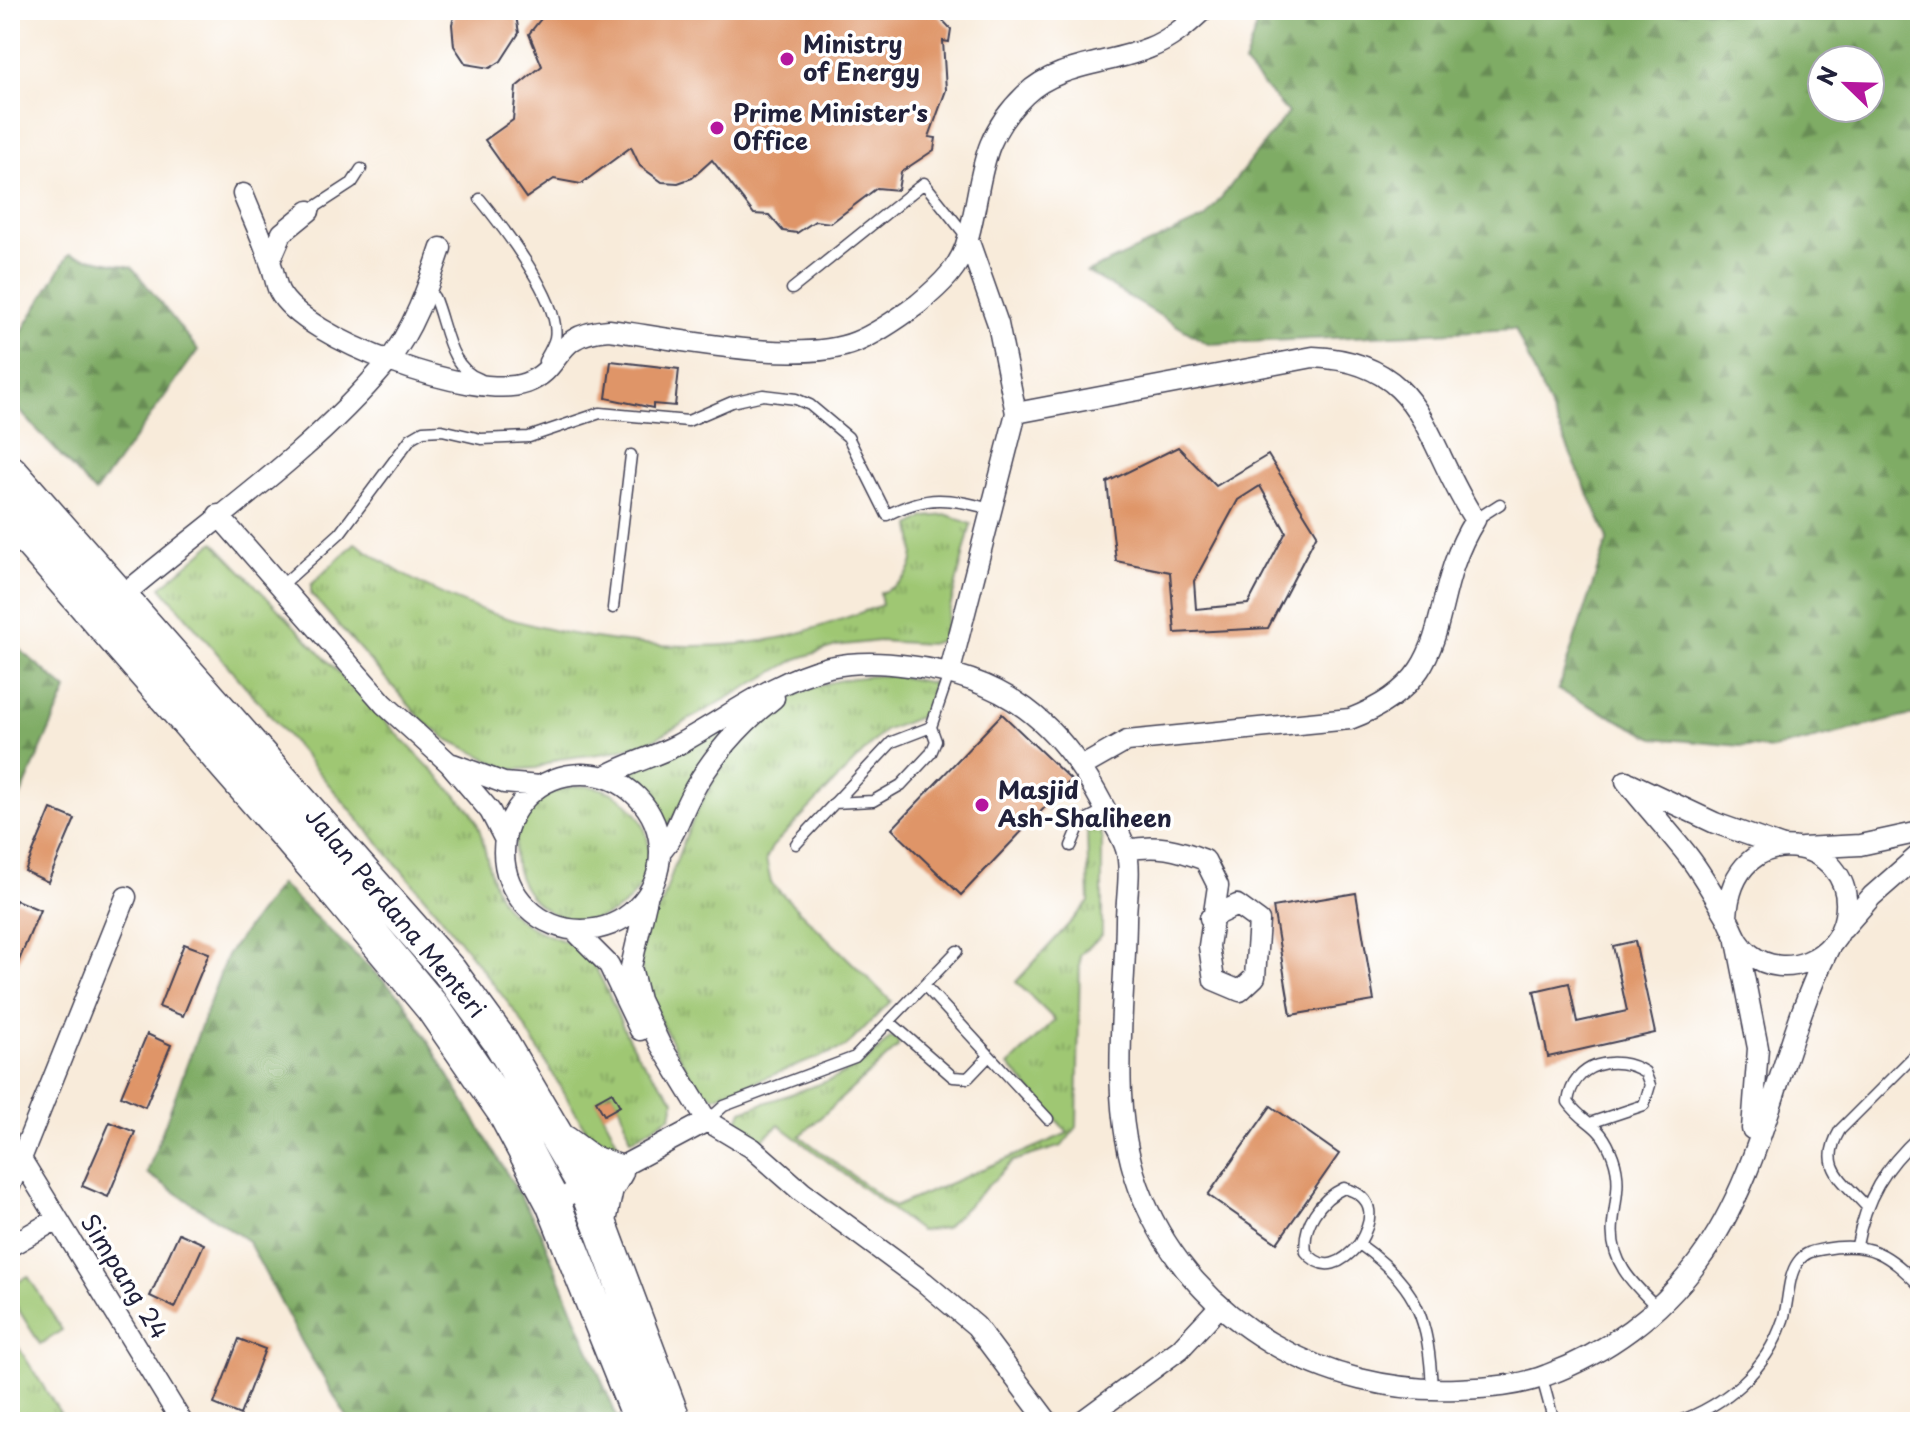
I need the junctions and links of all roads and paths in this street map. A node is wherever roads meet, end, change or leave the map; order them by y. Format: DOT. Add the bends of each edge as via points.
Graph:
graph roads {
  1 [pos="1203,10"];
  2 [pos="361,169"];
  3 [pos="243,194"];
  4 [pos="480,199"];
  5 [pos="309,211"];
  6 [pos="968,239"];
  7 [pos="441,248"];
  8 [pos="270,261"];
  9 [pos="792,289"];
  10 [pos="425,295"];
  11 [pos="387,362"];
  12 [pos="1016,413"];
  13 [pos="631,455"];
  14 [pos="10,472"];
  15 [pos="1500,504"];
  16 [pos="991,509"];
  17 [pos="218,515"];
  18 [pos="10,518"];
  19 [pos="1475,520"];
  20 [pos="281,586"];
  21 [pos="109,607"];
  22 [pos="613,608"];
  23 [pos="950,671"];
  24 [pos="799,678"];
  25 [pos="931,727"];
  26 [pos="449,763"];
  27 [pos="1083,766"];
  28 [pos="604,777"];
  29 [pos="540,786"];
  30 [pos="834,803"];
  31 [pos="1105,810"];
  32 [pos="1920,832"];
  33 [pos="505,840"];
  34 [pos="796,844"];
  35 [pos="1071,846"];
  36 [pos="1792,847"];
  37 [pos="1127,850"];
  38 [pos="661,851"];
  39 [pos="1920,854"];
  40 [pos="126,897"];
  41 [pos="647,898"];
  42 [pos="1727,917"];
  43 [pos="1210,918"];
  44 [pos="575,931"];
  45 [pos="1835,940"];
  46 [pos="1737,941"];
  47 [pos="957,951"];
  48 [pos="926,987"];
  49 [pos="890,1022"];
  50 [pos="1917,1053"];
  51 [pos="989,1056"];
  52 [pos="690,1097"];
  53 [pos="1048,1119"];
  54 [pos="707,1121"];
  55 [pos="1593,1122"];
  56 [pos="1920,1135"];
  57 [pos="21,1159"];
  58 [pos="1744,1177"];
  59 [pos="601,1179"];
  60 [pos="10,1186"];
  61 [pos="553,1203"];
  62 [pos="1866,1206"];
  63 [pos="57,1219"];
  64 [pos="1359,1244"];
  65 [pos="1857,1245"];
  66 [pos="10,1246"];
  67 [pos="1920,1286"];
  68 [pos="1219,1307"];
  69 [pos="1658,1308"];
  70 [pos="1542,1378"];
  71 [pos="1432,1390"];
  72 [pos="182,1422"];
  73 [pos="641,1422"];
  74 [pos="674,1422"];
  75 [pos="1048,1422"];
  76 [pos="1081,1422"];
  77 [pos="1554,1422"];
  78 [pos="1677,1422"];
  1 -- 6 [label="street" via="1179,32 1149,48 1052,77 1027,92 989,141"];
  2 -- 5 [label="lane" via="352,183"];
  3 -- 8 [label="street"];
  4 -- 10 [label="lane" via="505,230 553,317 555,337 546,358 520,379 493,384 471,376 454,357 434,297"];
  5 -- 8 [label="street" via="282,233"];
  6 -- 9 [label="lane" via="924,183"];
  6 -- 11 [label="street" via="956,268 937,288 900,318 854,343 802,352 609,330 585,332 568,342 529,383 505,388"];
  6 -- 12 [label="street" via="998,324"];
  7 -- 10 [label="street"];
  8 -- 11 [label="street" via="279,292 297,313"];
  10 -- 11 [label="street"];
  11 -- 17 [label="street" via="277,473"];
  12 -- 16 [label="street"];
  12 -- 19 [label="street" via="1313,357 1359,363 1408,396"];
  13 -- 22 [label="lane"];
  14 -- 21 [label="main road, Jalan Perdana Menteri"];
  15 -- 19 [label="lane"];
  16 -- 20 [label="lane" via="949,498 925,499 887,515 848,437 796,399 763,395 688,421 600,413 529,437 506,439 423,431 411,438 340,533"];
  16 -- 23 [label="street"];
  17 -- 20 [label="street"];
  17 -- 21 [label="street"];
  18 -- 21 [label="main road, Jalan Perdana Menteri"];
  19 -- 27 [label="street" via="1444,586 1441,619 1428,658 1400,694 1379,708 1350,719 1127,741"];
  20 -- 26 [label="street" via="384,704"];
  21 -- 59 [label="main road, Jalan Perdana Menteri" via="449,971 500,1041 557,1138"];
  21 -- 61 [label="main road, Jalan Perdana Menteri" via="239,759 251,795 433,1008 504,1111"];
  23 -- 24 [label="street" via="871,661 828,667"];
  23 -- 25 [label="lane"];
  23 -- 27 [label="street" via="1014,700"];
  24 -- 28 [label="street" via="661,753"];
  24 -- 38 [label="street" via="733,737 691,796 674,836"];
  25 -- 30 [label="lane" via="892,742"];
  25 -- 30 [label="lane" via="936,741 931,753 901,785 873,801"];
  26 -- 29 [label="street" via="504,783"];
  26 -- 33 [label="street" via="490,811"];
  27 -- 31 [label="street"];
  28 -- 29 [label="street" via="560,777"];
  28 -- 38 [label="street" via="645,804"];
  29 -- 33 [label="street" via="511,819"];
  30 -- 34 [label="lane"];
  31 -- 35 [label="lane" via="1081,822"];
  31 -- 37 [label="street"];
  32 -- 36 [label="street" via="1860,845"];
  33 -- 44 [label="street" via="513,890 529,911 550,925"];
  36 -- 42 [label="street" via="1759,853 1739,869 1728,892"];
  36 -- 42 [label="street" via="1715,823 1626,781 1689,857"];
  36 -- 45 [label="street" via="1831,866 1840,881 1845,898"];
  37 -- 43 [label="street" via="1151,845 1205,860 1218,886"];
  37 -- 68 [label="street" via="1121,1046 1129,1162 1165,1242"];
  38 -- 41 [label="street"];
  39 -- 45 [label="street" via="1872,896"];
  40 -- 57 [label="street"];
  41 -- 44 [label="street" via="627,917 602,929"];
  41 -- 52 [label="street" via="631,967 639,1000"];
  42 -- 46 [label="street"];
  44 -- 52 [label="street" via="609,965 653,1053"];
  45 -- 46 [label="street" via="1812,961 1792,966 1771,965"];
  45 -- 58 [label="street" via="1790,1040"];
  46 -- 58 [label="street" via="1758,1048 1756,1106"];
  47 -- 48 [label="lane"];
  48 -- 49 [label="lane"];
  48 -- 51 [label="lane"];
  49 -- 51 [label="lane" via="953,1077 968,1078"];
  49 -- 54 [label="lane" via="855,1057 724,1106"];
  50 -- 62 [label="lane" via="1831,1144 1829,1159 1835,1171"];
  51 -- 53 [label="lane"];
  52 -- 54 [label="street"];
  54 -- 59 [label="street"];
  54 -- 75 [label="street" via="752,1148 965,1317"];
  55 -- 55 [label="lane" via="1576,1114 1568,1102 1577,1076 1589,1067 1618,1061 1645,1072 1650,1085 1644,1105"];
  55 -- 69 [label="lane" via="1604,1136 1619,1181 1612,1231 1618,1262"];
  56 -- 62 [label="lane" via="1878,1179"];
  57 -- 60 [label="street"];
  57 -- 63 [label="street, Simpang 24"];
  58 -- 69 [label="street" via="1713,1240"];
  59 -- 61 [label="street"];
  59 -- 74 [label="main road, Jalan Perdana Menteri" via="599,1221"];
  61 -- 73 [label="main road, Jalan Perdana Menteri"];
  62 -- 65 [label="lane"];
  63 -- 66 [label="street"];
  63 -- 72 [label="street, Simpang 24"];
  64 -- 64 [label="lane" via="1335,1264 1323,1265 1306,1252 1308,1225 1323,1203 1344,1188 1369,1203 1371,1216"];
  64 -- 71 [label="lane" via="1382,1260 1420,1307 1429,1334"];
  65 -- 67 [label="lane" via="1890,1257"];
  65 -- 78 [label="lane" via="1808,1252 1797,1263 1783,1321 1752,1374 1728,1397"];
  68 -- 71 [label="street" via="1302,1360 1343,1375"];
  68 -- 76 [label="street" via="1180,1349"];
  69 -- 70 [label="street" via="1599,1352"];
  70 -- 71 [label="street"];
  70 -- 77 [label="lane"];
}
